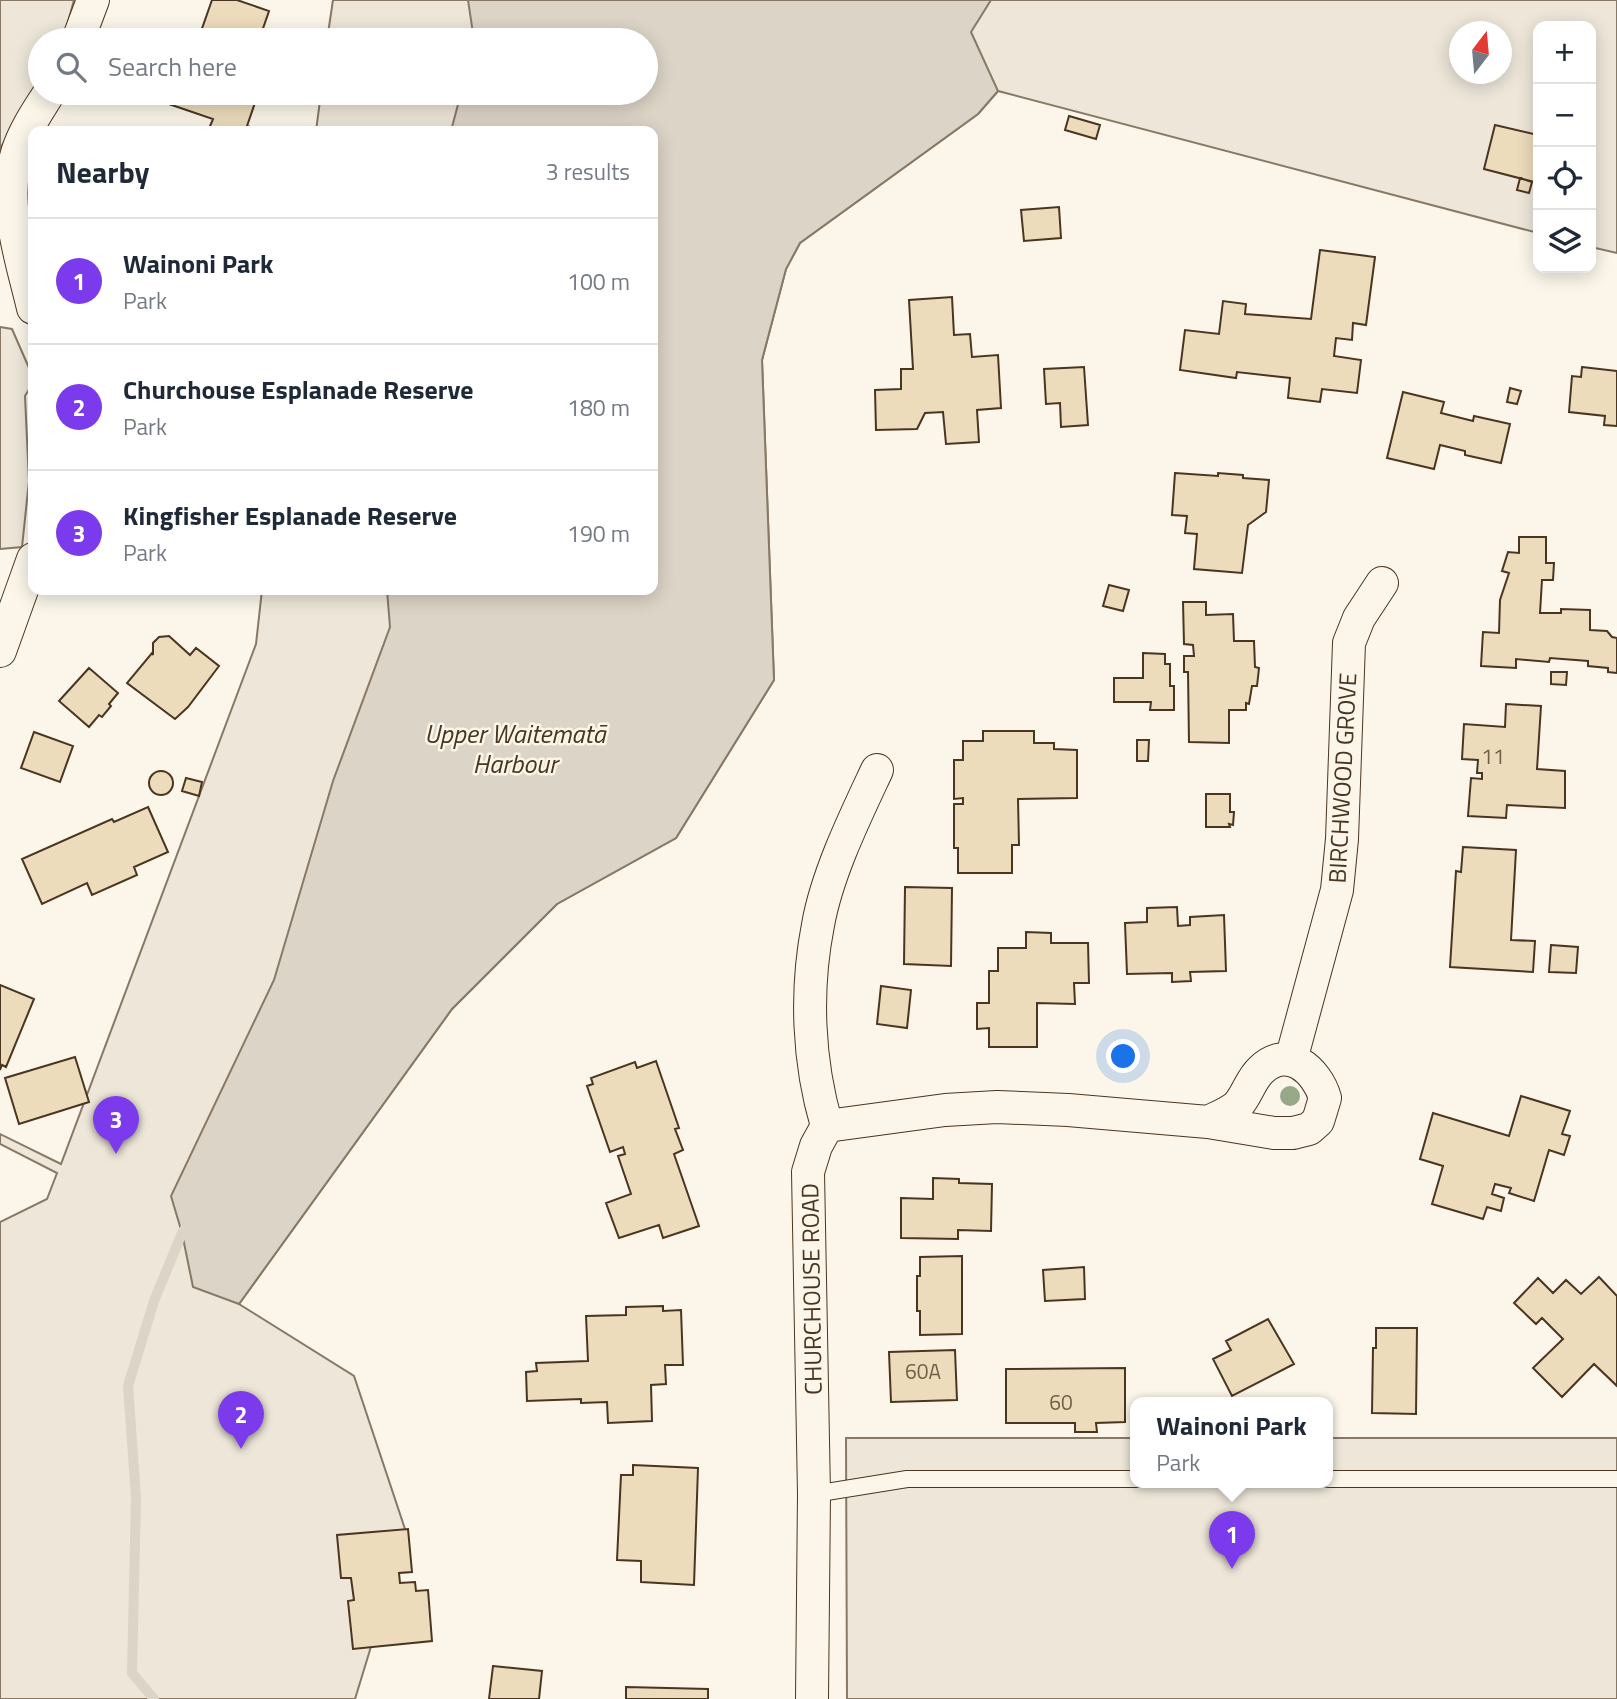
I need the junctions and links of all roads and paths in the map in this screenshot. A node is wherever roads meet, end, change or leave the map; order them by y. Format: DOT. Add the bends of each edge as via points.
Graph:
graph roads {
  1 [pos="93,0"];
  2 [pos="82,28"];
  3 [pos="42,105"];
  4 [pos="31,126"];
  5 [pos="28,131"];
  6 [pos="28,285"];
  7 [pos="28,573"];
  8 [pos="1382,583"];
  9 [pos="0,651"];
  10 [pos="877,770"];
  11 [pos="1291,1060"];
  12 [pos="1208,1122"];
  13 [pos="827,1126"];
  14 [pos="1130,1479"];
  15 [pos="1333,1479"];
  16 [pos="1617,1479"];
  17 [pos="814,1494"];
  18 [pos="812,1699"];
  1 -- 2 [label="street"];
  3 -- 4 [label="street"];
  5 -- 6 [label="street" via="19,147 11,187"];
  7 -- 9 [label="street"];
  8 -- 11 [label="street, BIRCHWOOD GROVE" via="1349,643 1338,890"];
  10 -- 13 [label="street" via="818,923 811,982 812,1037 814,1078"];
  11 -- 12 [label="street" via="1281,1059 1261,1069 1238,1105"];
  11 -- 12 [label="street" via="1315,1074 1325,1098 1318,1121 1309,1129 1273,1133"];
  12 -- 13 [label="street" via="997,1107"];
  13 -- 17 [label="street, CHURCHOUSE ROAD" via="808,1172"];
  14 -- 17 [label="lane" via="908,1479"];
  15 -- 16 [label="lane"];
  17 -- 18 [label="street, CHURCHOUSE ROAD"];
}
